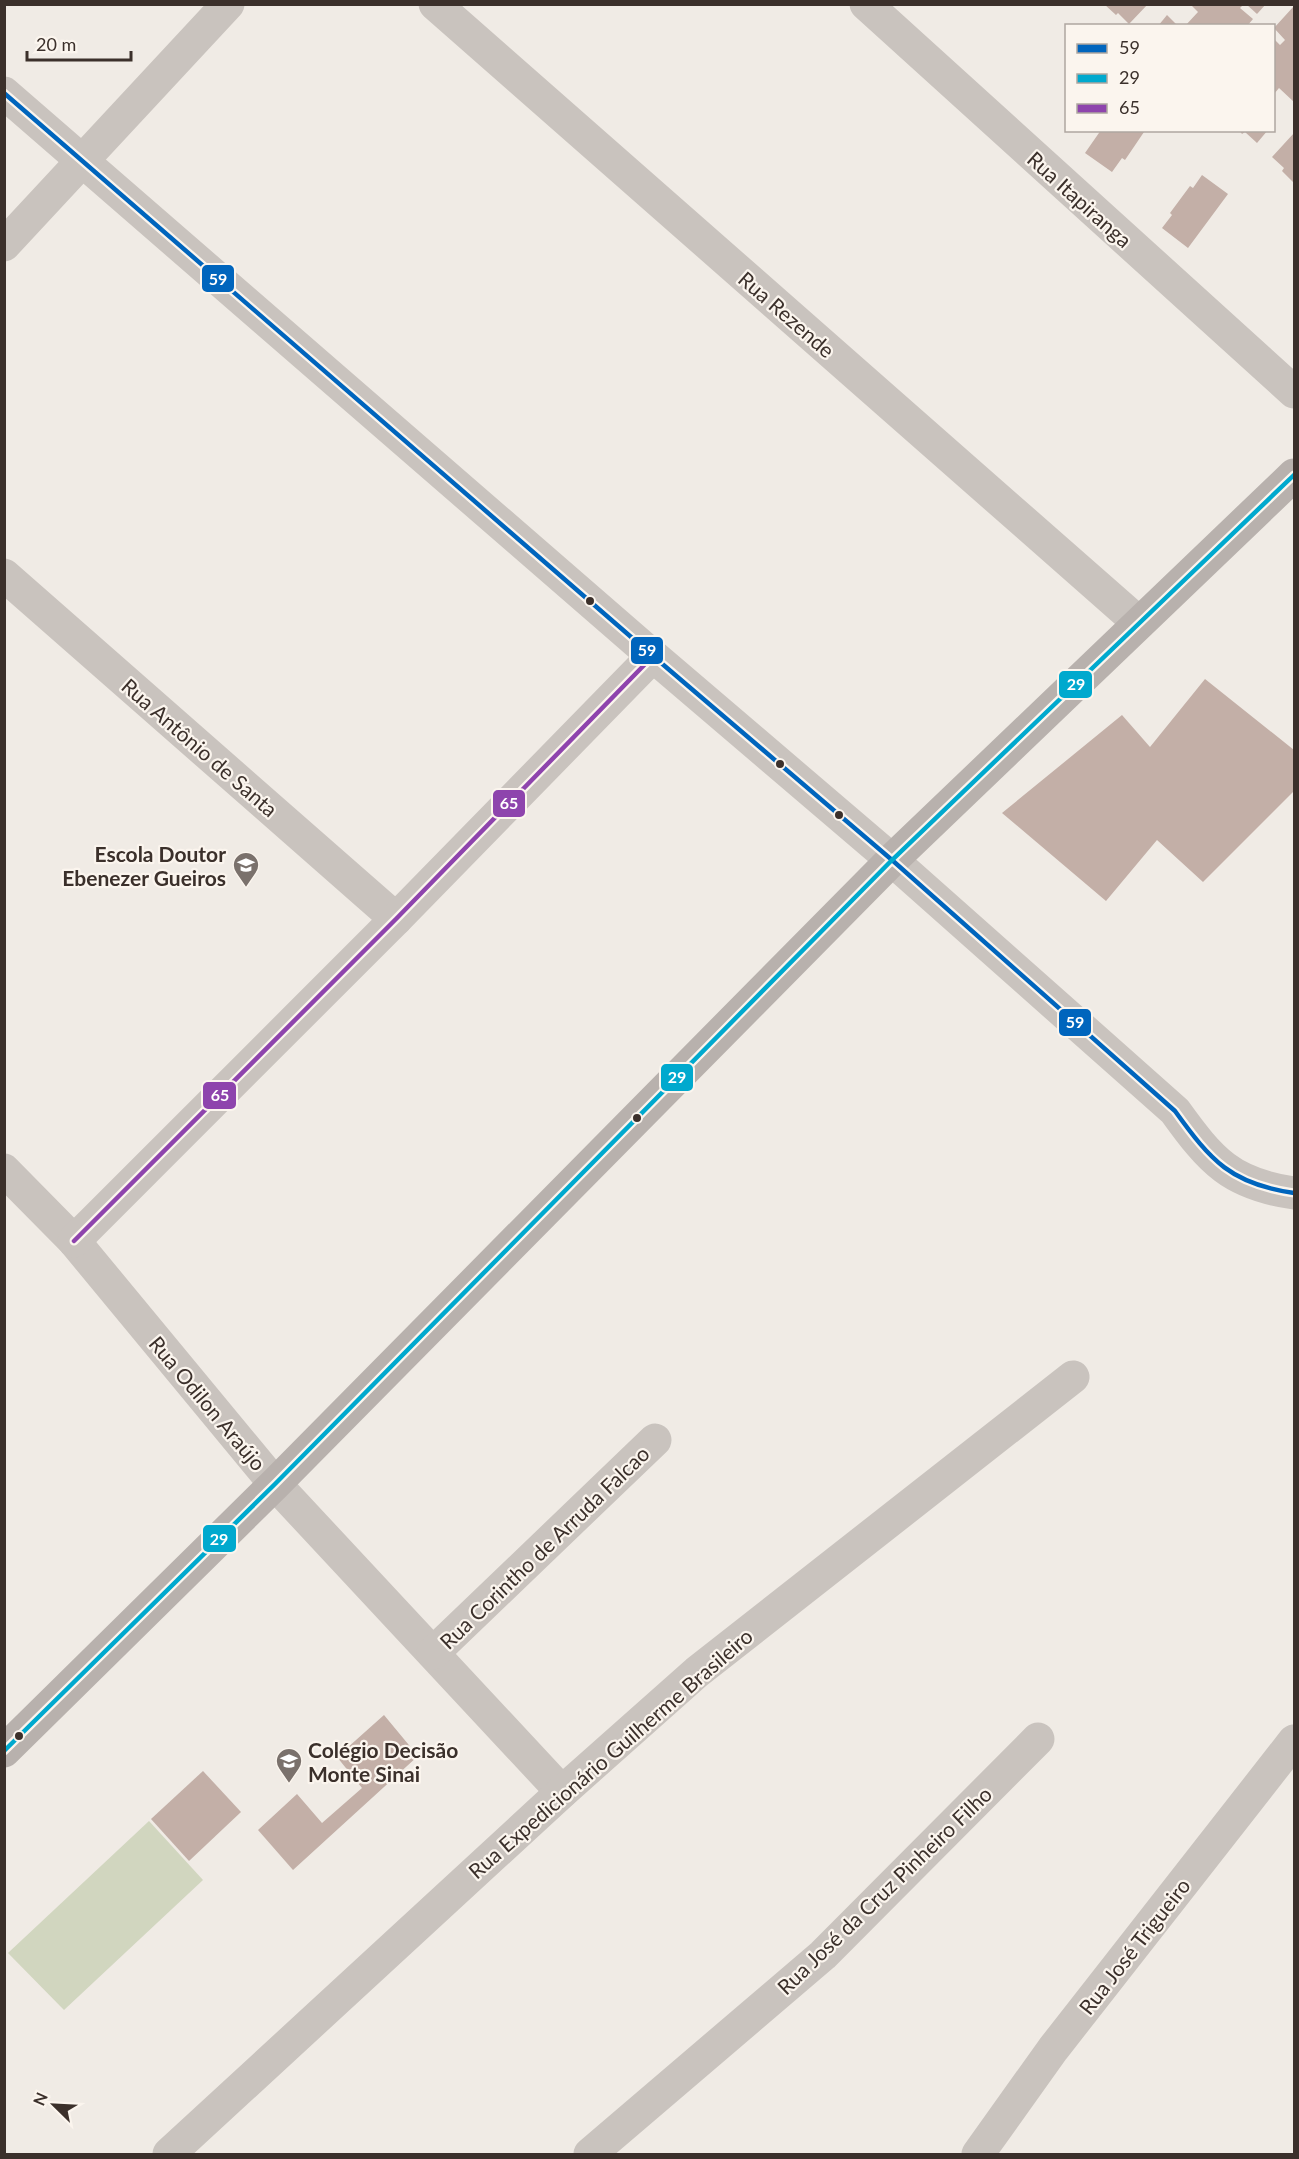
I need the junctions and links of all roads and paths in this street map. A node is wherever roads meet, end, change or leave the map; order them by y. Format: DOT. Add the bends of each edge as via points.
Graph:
graph roads {
  1 [pos="228,4"];
  2 [pos="435,4"];
  3 [pos="866,4"];
  4 [pos="4,93"];
  5 [pos="82,160"];
  6 [pos="4,245"];
  7 [pos="1294,392"];
  8 [pos="1294,475"];
  9 [pos="4,575"];
  10 [pos="1139,623"];
  11 [pos="653,656"];
  12 [pos="892,860"];
  13 [pos="396,920"];
  14 [pos="4,1170"];
  15 [pos="1294,1193"];
  16 [pos="74,1241"];
  17 [pos="1073,1377"];
  18 [pos="655,1440"];
  19 [pos="275,1484"];
  20 [pos="433,1653"];
  21 [pos="1038,1739"];
  22 [pos="1294,1741"];
  23 [pos="4,1751"];
  24 [pos="562,1792"];
  25 [pos="168,2154"];
  26 [pos="590,2154"];
  27 [pos="978,2154"];
  1 -- 5 [label="street"];
  2 -- 10 [label="street, Rua Rezende"];
  3 -- 7 [label="street, Rua Itapiranga"];
  4 -- 5 [label="street"];
  5 -- 6 [label="street"];
  5 -- 11 [label="street"];
  8 -- 10 [label="main road"];
  9 -- 13 [label="street, Rua Antônio de Santa"];
  10 -- 12 [label="main road"];
  11 -- 12 [label="street"];
  11 -- 13 [label="street"];
  12 -- 15 [label="street" via="1175,1111 1214,1160 1238,1177"];
  12 -- 19 [label="main road"];
  13 -- 16 [label="street"];
  14 -- 16 [label="street, Rua Odilon Araújo"];
  16 -- 19 [label="street, Rua Odilon Araújo"];
  17 -- 24 [label="street, Rua Expedicionário Guilherme Brasileiro" via="697,1672"];
  18 -- 20 [label="street, Rua Corintho de Arruda Falcao"];
  19 -- 20 [label="street, Rua Odilon Araújo"];
  19 -- 23 [label="main road"];
  20 -- 24 [label="street, Rua Odilon Araújo"];
  21 -- 26 [label="street, Rua José da Cruz Pinheiro Filho" via="823,1955"];
  22 -- 27 [label="street, Rua José Trigueiro" via="1053,2049"];
  24 -- 25 [label="street, Rua Expedicionário Guilherme Brasileiro"];
}
